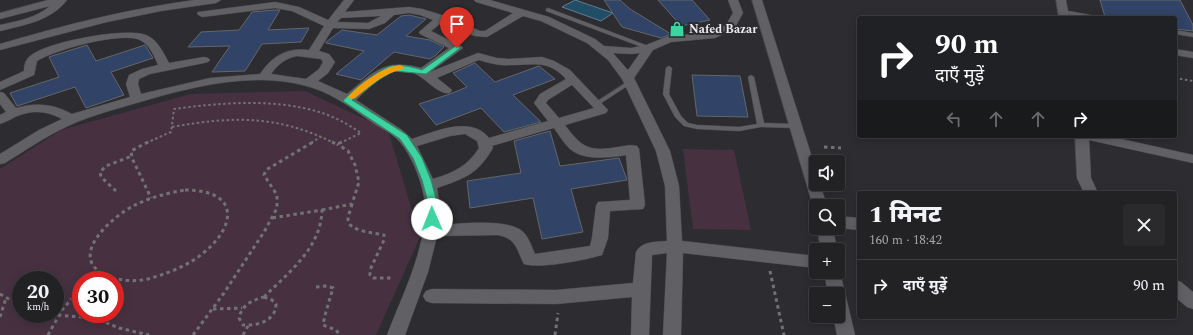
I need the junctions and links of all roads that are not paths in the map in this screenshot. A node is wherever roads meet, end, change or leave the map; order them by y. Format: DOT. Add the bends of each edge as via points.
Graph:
graph roads {
  1 [pos="61,0"];
  2 [pos="216,0"];
  3 [pos="350,0"];
  4 [pos="479,0"];
  5 [pos="733,0"];
  6 [pos="757,0"];
  7 [pos="1061,0"];
  8 [pos="52,9"];
  9 [pos="548,10"];
  10 [pos="390,12"];
  11 [pos="522,12"];
  12 [pos="202,14"];
  13 [pos="338,15"];
  14 [pos="1063,15"];
  15 [pos="0,16"];
  16 [pos="1074,16"];
  17 [pos="441,18"];
  18 [pos="0,22"];
  19 [pos="330,25"];
  20 [pos="0,28"];
  21 [pos="1177,32"];
  22 [pos="1193,35"];
  23 [pos="0,47"];
  24 [pos="649,48"];
  25 [pos="601,49"];
  26 [pos="1177,52"];
  27 [pos="312,54"];
  28 [pos="1193,55"];
  29 [pos="204,60"];
  30 [pos="165,67"];
  31 [pos="668,68"];
  32 [pos="426,75"];
  33 [pos="264,76"];
  34 [pos="751,77"];
  35 [pos="573,80"];
  36 [pos="629,80"];
  37 [pos="309,82"];
  38 [pos="0,86"];
  39 [pos="446,90"];
  40 [pos="0,96"];
  41 [pos="137,98"];
  42 [pos="347,101"];
  43 [pos="596,104"];
  44 [pos="5,116"];
  45 [pos="70,120"];
  46 [pos="557,123"];
  47 [pos="761,125"];
  48 [pos="795,126"];
  49 [pos="1082,138"];
  50 [pos="1098,138"];
  51 [pos="408,144"];
  52 [pos="484,144"];
  53 [pos="1193,159"];
  54 [pos="0,160"];
  55 [pos="428,186"];
  56 [pos="1090,191"];
  57 [pos="818,199"];
  58 [pos="845,223"];
  59 [pos="857,224"];
  60 [pos="430,231"];
  61 [pos="675,246"];
  62 [pos="809,261"];
  63 [pos="641,289"];
  64 [pos="1177,289"];
  65 [pos="432,296"];
  66 [pos="1193,302"];
  67 [pos="843,323"];
  68 [pos="396,335"];
  69 [pos="640,335"];
  70 [pos="672,335"];
  71 [pos="846,335"];
  1 -- 8 [label="street"];
  1 -- 15 [label="street"];
  2 -- 23 [label="street" via="129,14"];
  3 -- 13 [label="street"];
  4 -- 11 [label="street"];
  5 -- 24 [label="street" via="738,13 730,27 711,36 669,40"];
  6 -- 48 [label="street"];
  7 -- 14 [label="street"];
  8 -- 18 [label="street"];
  8 -- 20 [label="street" via="29,21"];
  9 -- 24 [label="lane"];
  10 -- 13 [label="street"];
  10 -- 17 [label="street" via="409,10"];
  10 -- 19 [label="street" via="381,21 369,26"];
  11 -- 17 [label="street" via="487,34 479,34"];
  11 -- 25 [label="street" via="569,30"];
  12 -- 19 [label="street" via="275,5 295,9"];
  13 -- 19 [label="street"];
  14 -- 16 [label="lane"];
  17 -- 32 [label="street" via="424,32 457,48"];
  19 -- 27 [label="street"];
  21 -- 22 [label="lane"];
  24 -- 25 [label="street" via="632,51"];
  24 -- 36 [label="street"];
  25 -- 36 [label="street" via="612,58"];
  26 -- 28 [label="street"];
  27 -- 33 [label="street" via="297,52 278,58"];
  27 -- 37 [label="street" via="325,56 329,62 324,71"];
  29 -- 30 [label="street"];
  30 -- 38 [label="street" via="153,43 130,34 110,36 89,39 44,53 34,58 30,64 30,73"];
  30 -- 41 [label="street" via="133,77 132,84"];
  31 -- 47 [label="lane" via="666,94 678,117 686,125 697,128 738,129"];
  32 -- 35 [label="street" via="478,56 509,62 542,60 566,72"];
  32 -- 39 [label="street"];
  32 -- 42 [label="street" via="412,69 393,68 377,77"];
  33 -- 37 [label="street"];
  33 -- 41 [label="street" via="212,81"];
  34 -- 47 [label="lane"];
  35 -- 43 [label="street"];
  35 -- 46 [label="street" via="544,97 540,103"];
  36 -- 43 [label="lane"];
  36 -- 61 [label="street" via="663,151 672,186"];
  37 -- 42 [label="street"];
  40 -- 44 [label="street"];
  41 -- 45 [label="street"];
  42 -- 51 [label="street" via="404,137"];
  43 -- 46 [label="street" via="602,110"];
  44 -- 45 [label="street" via="39,107 48,108"];
  45 -- 54 [label="street" via="44,132"];
  46 -- 52 [label="street"];
  46 -- 60 [label="street" via="578,148 596,153 632,149 638,205 603,206 596,251 530,260 519,237 512,232 498,229"];
  47 -- 48 [label="lane"];
  48 -- 57 [label="street"];
  49 -- 56 [label="street" via="1084,178"];
  50 -- 53 [label="street"];
  51 -- 52 [label="street" via="449,132 467,130 483,139"];
  51 -- 55 [label="street" via="418,158"];
  52 -- 55 [label="street" via="486,148 480,159 469,171"];
  55 -- 60 [label="street" via="433,206"];
  58 -- 59 [label="street"];
  60 -- 68 [label="street" via="429,241"];
  61 -- 62 [label="street"];
  61 -- 63 [label="street" via="651,248 644,252"];
  61 -- 70 [label="street"];
  63 -- 65 [label="street" via="560,297"];
  63 -- 69 [label="street"];
  64 -- 66 [label="street"];
  67 -- 71 [label="street"];
}
